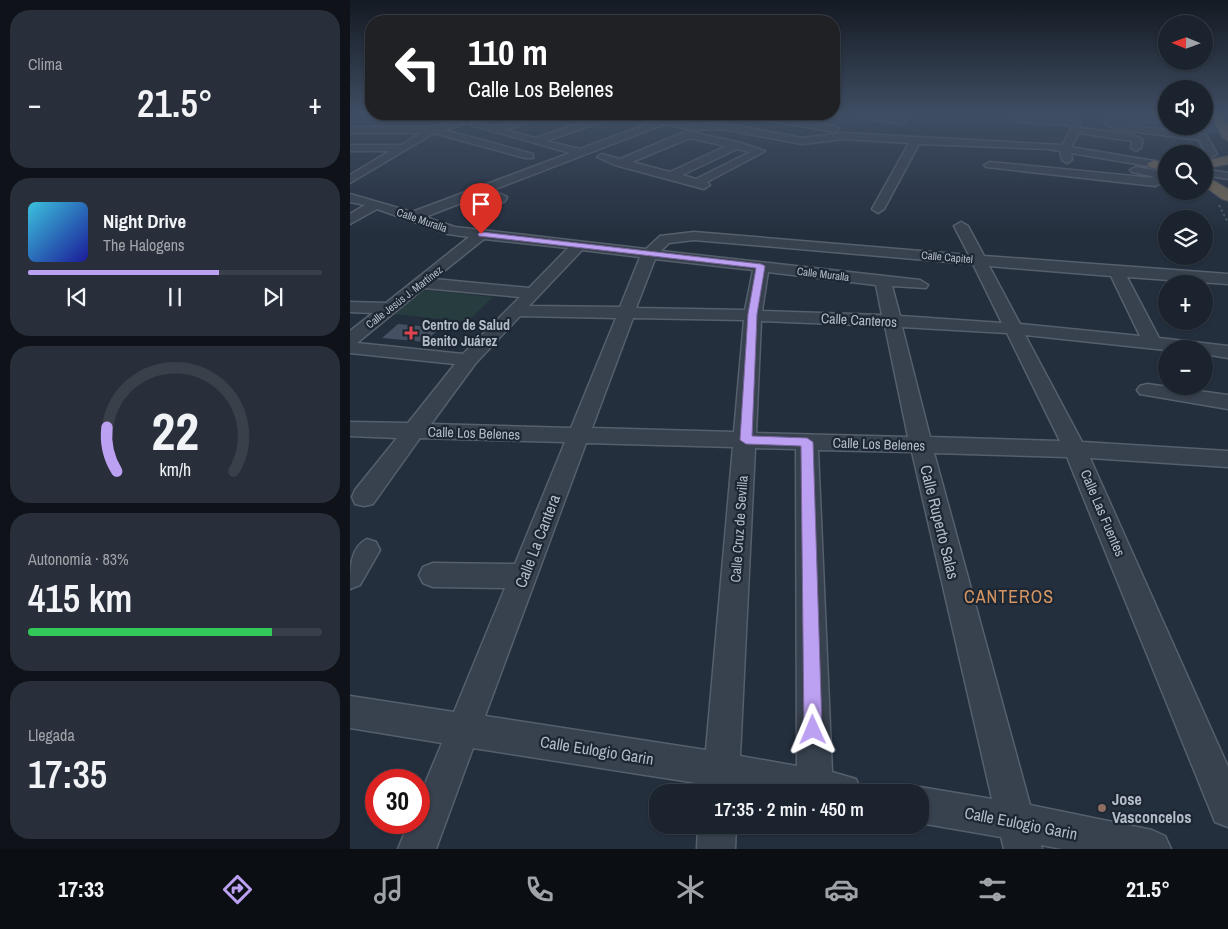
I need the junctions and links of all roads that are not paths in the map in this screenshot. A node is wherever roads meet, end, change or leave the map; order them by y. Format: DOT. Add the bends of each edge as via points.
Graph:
graph roads {
  1 [pos="391,155"];
  2 [pos="524,155"];
  3 [pos="571,155"];
  4 [pos="608,155"];
  5 [pos="635,155"];
  6 [pos="717,155"];
  7 [pos="753,155"];
  8 [pos="908,155"];
  9 [pos="1066,155"];
  10 [pos="1106,155"];
  11 [pos="529,156"];
  12 [pos="1228,160"];
  13 [pos="619,162"];
  14 [pos="661,162"];
  15 [pos="1158,164"];
  16 [pos="1213,164"];
  17 [pos="990,165"];
  18 [pos="644,169"];
  19 [pos="1213,169"];
  20 [pos="1089,170"];
  21 [pos="350,171"];
  22 [pos="365,171"];
  23 [pos="1228,172"];
  24 [pos="1213,174"];
  25 [pos="671,176"];
  26 [pos="1228,176"];
  27 [pos="350,180"];
  28 [pos="1213,185"];
  29 [pos="480,190"];
  30 [pos="1228,196"];
  31 [pos="350,198"];
  32 [pos="376,204"];
  33 [pos="878,209"];
  34 [pos="472,212"];
  35 [pos="412,217"];
  36 [pos="350,221"];
  37 [pos="368,224"];
  38 [pos="961,226"];
  39 [pos="481,234"];
  40 [pos="579,245"];
  41 [pos="657,246"];
  42 [pos="978,260"];
  43 [pos="761,266"];
  44 [pos="1118,272"];
  45 [pos="1228,279"];
  46 [pos="883,281"];
  47 [pos="423,283"];
  48 [pos="920,285"];
  49 [pos="531,293"];
  50 [pos="350,307"];
  51 [pos="390,308"];
  52 [pos="514,310"];
  53 [pos="626,312"];
  54 [pos="753,314"];
  55 [pos="892,322"];
  56 [pos="1013,329"];
  57 [pos="350,340"];
  58 [pos="1152,342"];
  59 [pos="1158,343"];
  60 [pos="350,348"];
  61 [pos="1213,350"];
  62 [pos="1228,352"];
  63 [pos="468,360"];
  64 [pos="1147,390"];
  65 [pos="1228,402"];
  66 [pos="350,429"];
  67 [pos="414,431"];
  68 [pos="576,436"];
  69 [pos="746,440"];
  70 [pos="807,442"];
  71 [pos="921,445"];
  72 [pos="1075,449"];
  73 [pos="1228,459"];
  74 [pos="364,497"];
  75 [pos="367,550"];
  76 [pos="433,575"];
  77 [pos="523,576"];
  78 [pos="350,577"];
  79 [pos="350,712"];
  80 [pos="464,729"];
  81 [pos="721,781"];
  82 [pos="757,784"];
  83 [pos="829,784"];
  84 [pos="929,808"];
  85 [pos="1228,809"];
  86 [pos="717,834"];
  87 [pos="1020,835"];
  88 [pos="417,849"];
  89 [pos="716,849"];
  90 [pos="1152,849"];
  1 -- 22 [label="street"];
  2 -- 11 [label="street"];
  3 -- 29 [label="street"];
  4 -- 13 [label="street" via="602,157"];
  5 -- 13 [label="street"];
  6 -- 25 [label="street"];
  7 -- 25 [label="street" via="700,184"];
  8 -- 33 [label="street"];
  9 -- 20 [label="street" via="1066,160"];
  10 -- 15 [label="street"];
  12 -- 16 [label="highway"];
  13 -- 18 [label="street"];
  14 -- 18 [label="street"];
  17 -- 20 [label="street" via="1054,173"];
  18 -- 25 [label="street"];
  19 -- 23 [label="street"];
  20 -- 20 [label="street" via="1155,182 1161,180 1152,172"];
  21 -- 22 [label="street"];
  22 -- 27 [label="street"];
  24 -- 26 [label="street"];
  28 -- 30 [label="highway"];
  29 -- 34 [label="street" via="501,197 499,201"];
  29 -- 35 [label="street"];
  31 -- 32 [label="street, Calle Muralla"];
  32 -- 35 [label="street, Calle Muralla"];
  32 -- 36 [label="street"];
  35 -- 39 [label="street, Calle Muralla" via="444,229"];
  36 -- 37 [label="street"];
  38 -- 42 [label="street, Calle Las Fuentes"];
  39 -- 40 [label="street, Calle Muralla"];
  39 -- 47 [label="street, Calle Jesús J. Martínez"];
  40 -- 41 [label="street, Calle Muralla"];
  40 -- 49 [label="street"];
  41 -- 42 [label="street, Calle Capitel" via="677,236"];
  41 -- 43 [label="street, Calle Muralla"];
  41 -- 53 [label="street, Calle La Cantera"];
  42 -- 44 [label="street, Calle Capitel"];
  42 -- 56 [label="street, Calle Las Fuentes"];
  43 -- 46 [label="street, Calle Muralla"];
  43 -- 54 [label="street, Calle Cruz de Sevilla"];
  44 -- 45 [label="street, Calle Capitel"];
  44 -- 58 [label="street"];
  46 -- 48 [label="street, Calle Muralla"];
  46 -- 55 [label="street, Calle Ruperto Salas"];
  47 -- 49 [label="street"];
  47 -- 51 [label="street, Calle Jesús J. Martínez"];
  49 -- 52 [label="street"];
  50 -- 51 [label="street"];
  51 -- 57 [label="street, Calle Jesús J. Martínez"];
  52 -- 53 [label="street, Calle Canteros"];
  52 -- 63 [label="street"];
  53 -- 54 [label="street, Calle Canteros"];
  53 -- 68 [label="street, Calle La Cantera"];
  54 -- 55 [label="street, Calle Canteros"];
  54 -- 69 [label="street, Calle Cruz de Sevilla"];
  55 -- 56 [label="street, Calle Canteros"];
  55 -- 71 [label="street, Calle Ruperto Salas"];
  56 -- 58 [label="street, Calle Canteros"];
  56 -- 72 [label="street, Calle Las Fuentes"];
  58 -- 59 [label="street, Calle Canteros"];
  60 -- 63 [label="street"];
  61 -- 62 [label="street, Calle Canteros"];
  63 -- 67 [label="street"];
  64 -- 65 [label="street"];
  66 -- 67 [label="street, Calle Los Belenes"];
  67 -- 68 [label="street, Calle Los Belenes"];
  67 -- 74 [label="street"];
  68 -- 69 [label="street, Calle Los Belenes"];
  68 -- 77 [label="street, Calle La Cantera"];
  69 -- 70 [label="street, Calle Los Belenes"];
  69 -- 81 [label="street, Calle Cruz de Sevilla"];
  70 -- 71 [label="street, Calle Los Belenes"];
  70 -- 83 [label="street"];
  71 -- 72 [label="street, Calle Los Belenes"];
  71 -- 87 [label="street, Calle Ruperto Salas"];
  72 -- 73 [label="street, Calle Los Belenes"];
  72 -- 85 [label="street, Calle Las Fuentes"];
  75 -- 78 [label="street"];
  76 -- 77 [label="street"];
  77 -- 80 [label="street, Calle La Cantera"];
  79 -- 80 [label="street, Calle Eulogio Garin"];
  80 -- 81 [label="street, Calle Eulogio Garin"];
  80 -- 88 [label="street, Calle La Cantera"];
  81 -- 82 [label="street, Calle Eulogio Garin"];
  84 -- 87 [label="street, Calle Eulogio Garin"];
  86 -- 89 [label="street"];
  87 -- 90 [label="street, Calle Eulogio Garin"];
}
